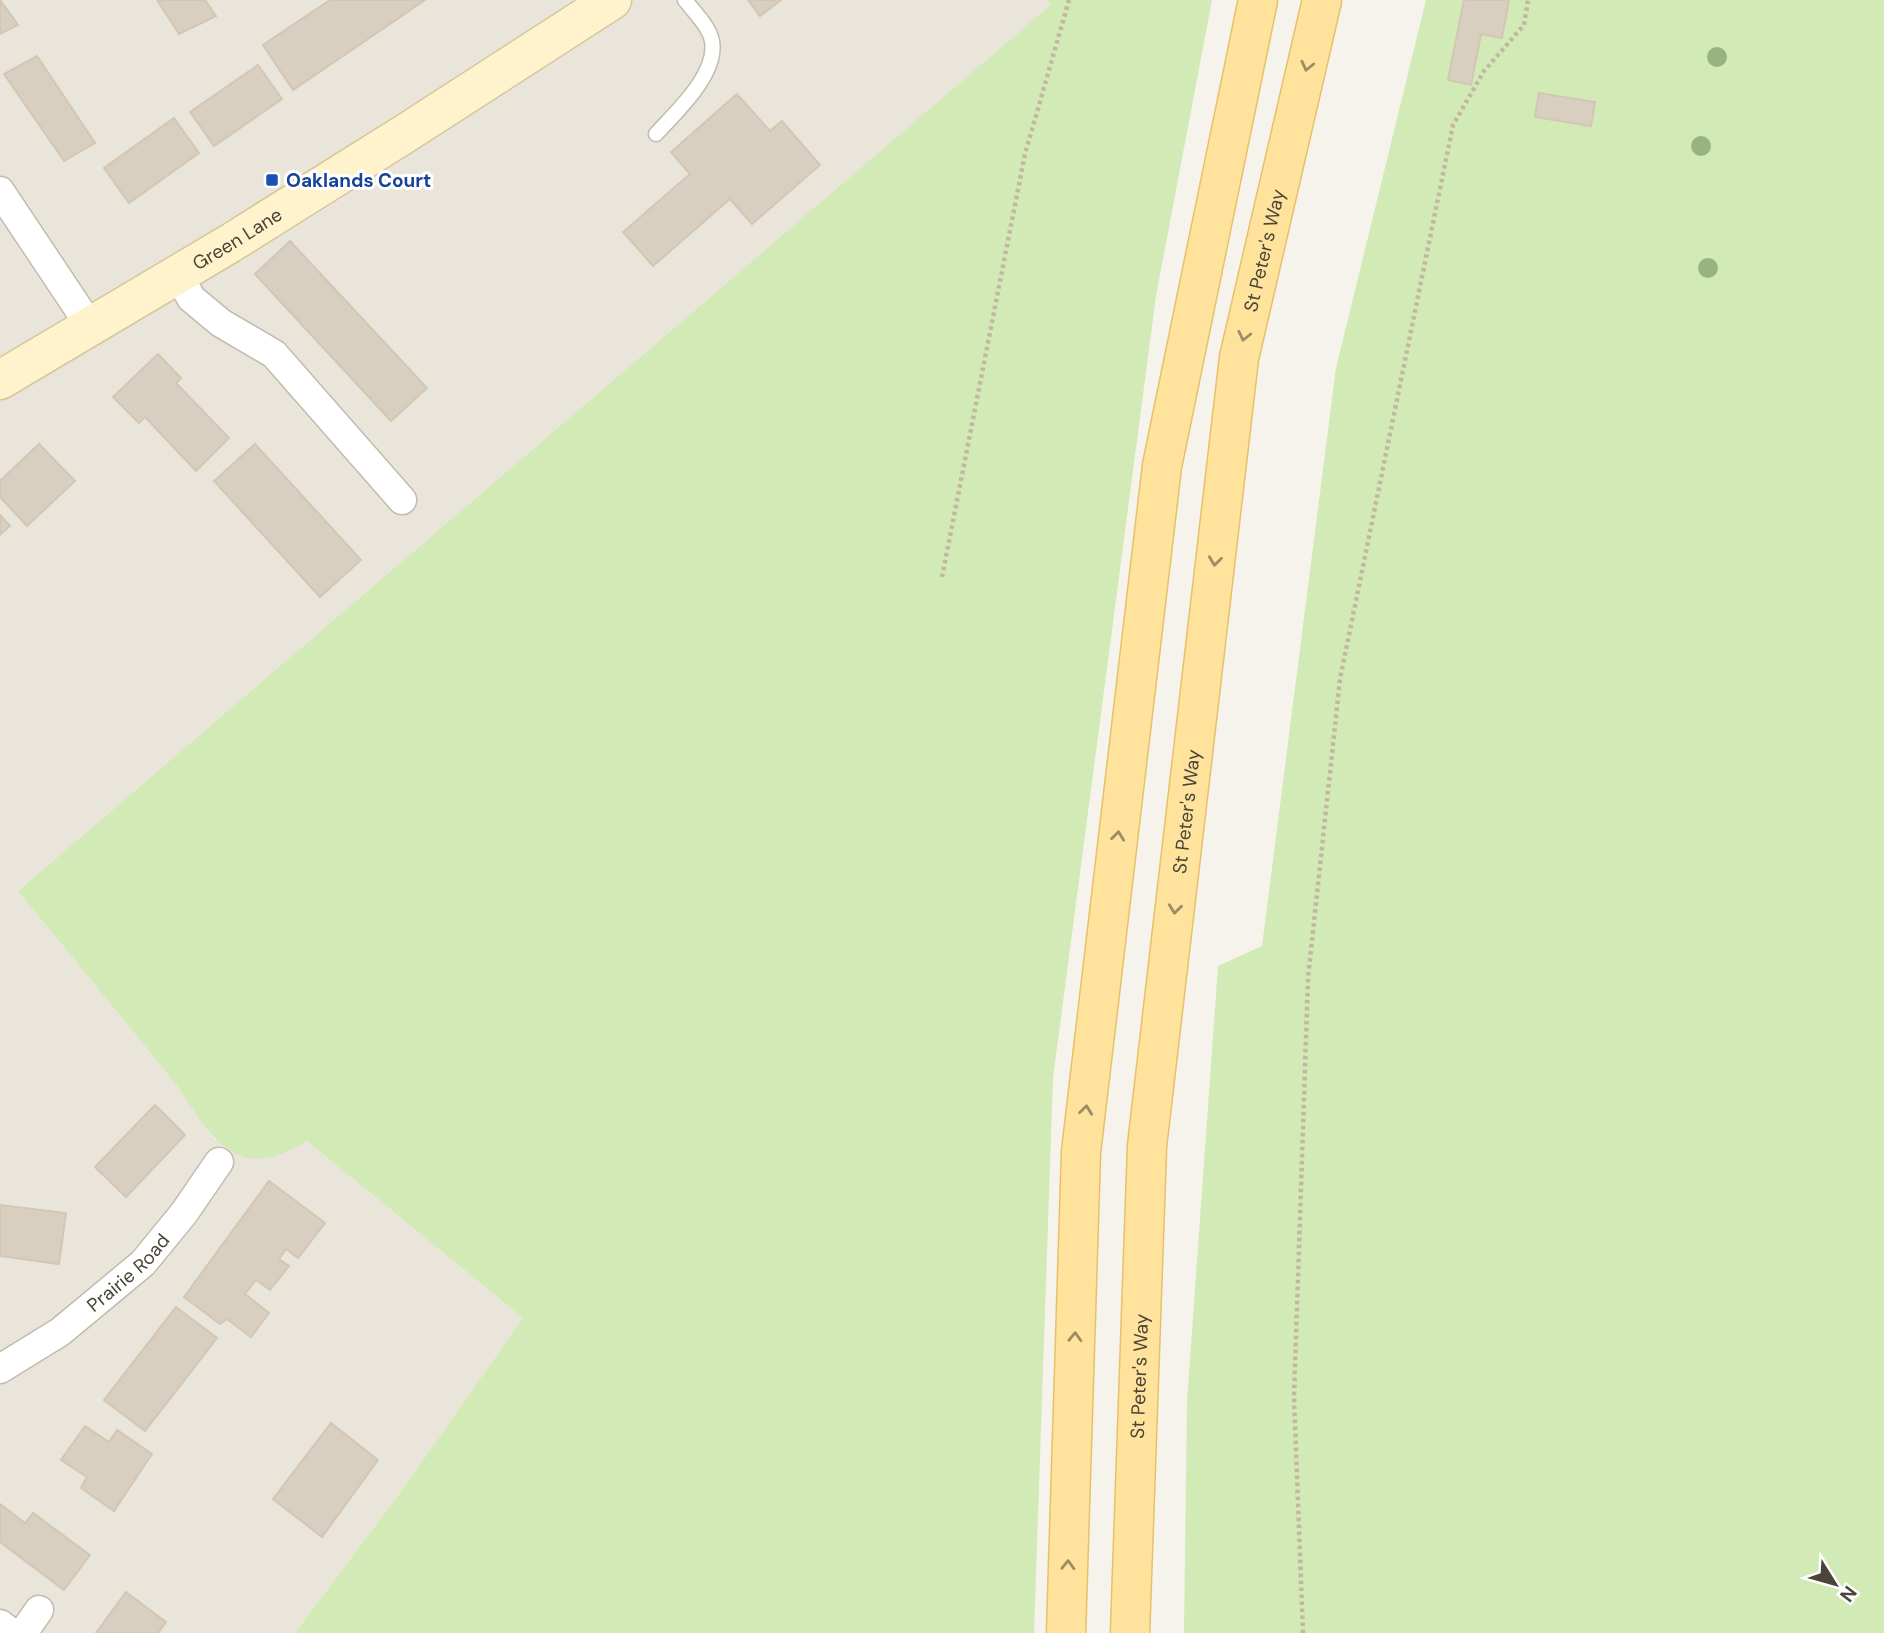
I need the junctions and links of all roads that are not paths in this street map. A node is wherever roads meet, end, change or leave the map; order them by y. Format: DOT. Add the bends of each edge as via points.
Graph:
graph roads {
  1 [pos="612,0"];
  2 [pos="685,0"];
  3 [pos="1258,0"];
  4 [pos="1322,0"];
  5 [pos="656,134"];
  6 [pos="0,191"];
  7 [pos="178,274"];
  8 [pos="90,327"];
  9 [pos="0,380"];
  10 [pos="402,500"];
  11 [pos="219,1162"];
  12 [pos="5,1360"];
  13 [pos="0,1624"];
  14 [pos="12,1633"];
  15 [pos="1066,1633"];
  16 [pos="1130,1633"];
  1 -- 7 [label="street, Green Lane"];
  2 -- 5 [label="lane" via="705,25 712,40 712,57 695,91"];
  15 -- 3 [label="main road, one-way" via="1084,1125 1162,466"];
  4 -- 16 [label="main road, St Peter's Way, one-way" via="1239,358 1234,400 1147,1146"];
  6 -- 8 [label="street"];
  7 -- 8 [label="street, Green Lane"];
  7 -- 10 [label="street" via="191,298 221,323 274,355"];
  8 -- 9 [label="street, Green Lane"];
  11 -- 12 [label="street, Prairie Road" via="143,1263 60,1332"];
  13 -- 14 [label="street"];
}
